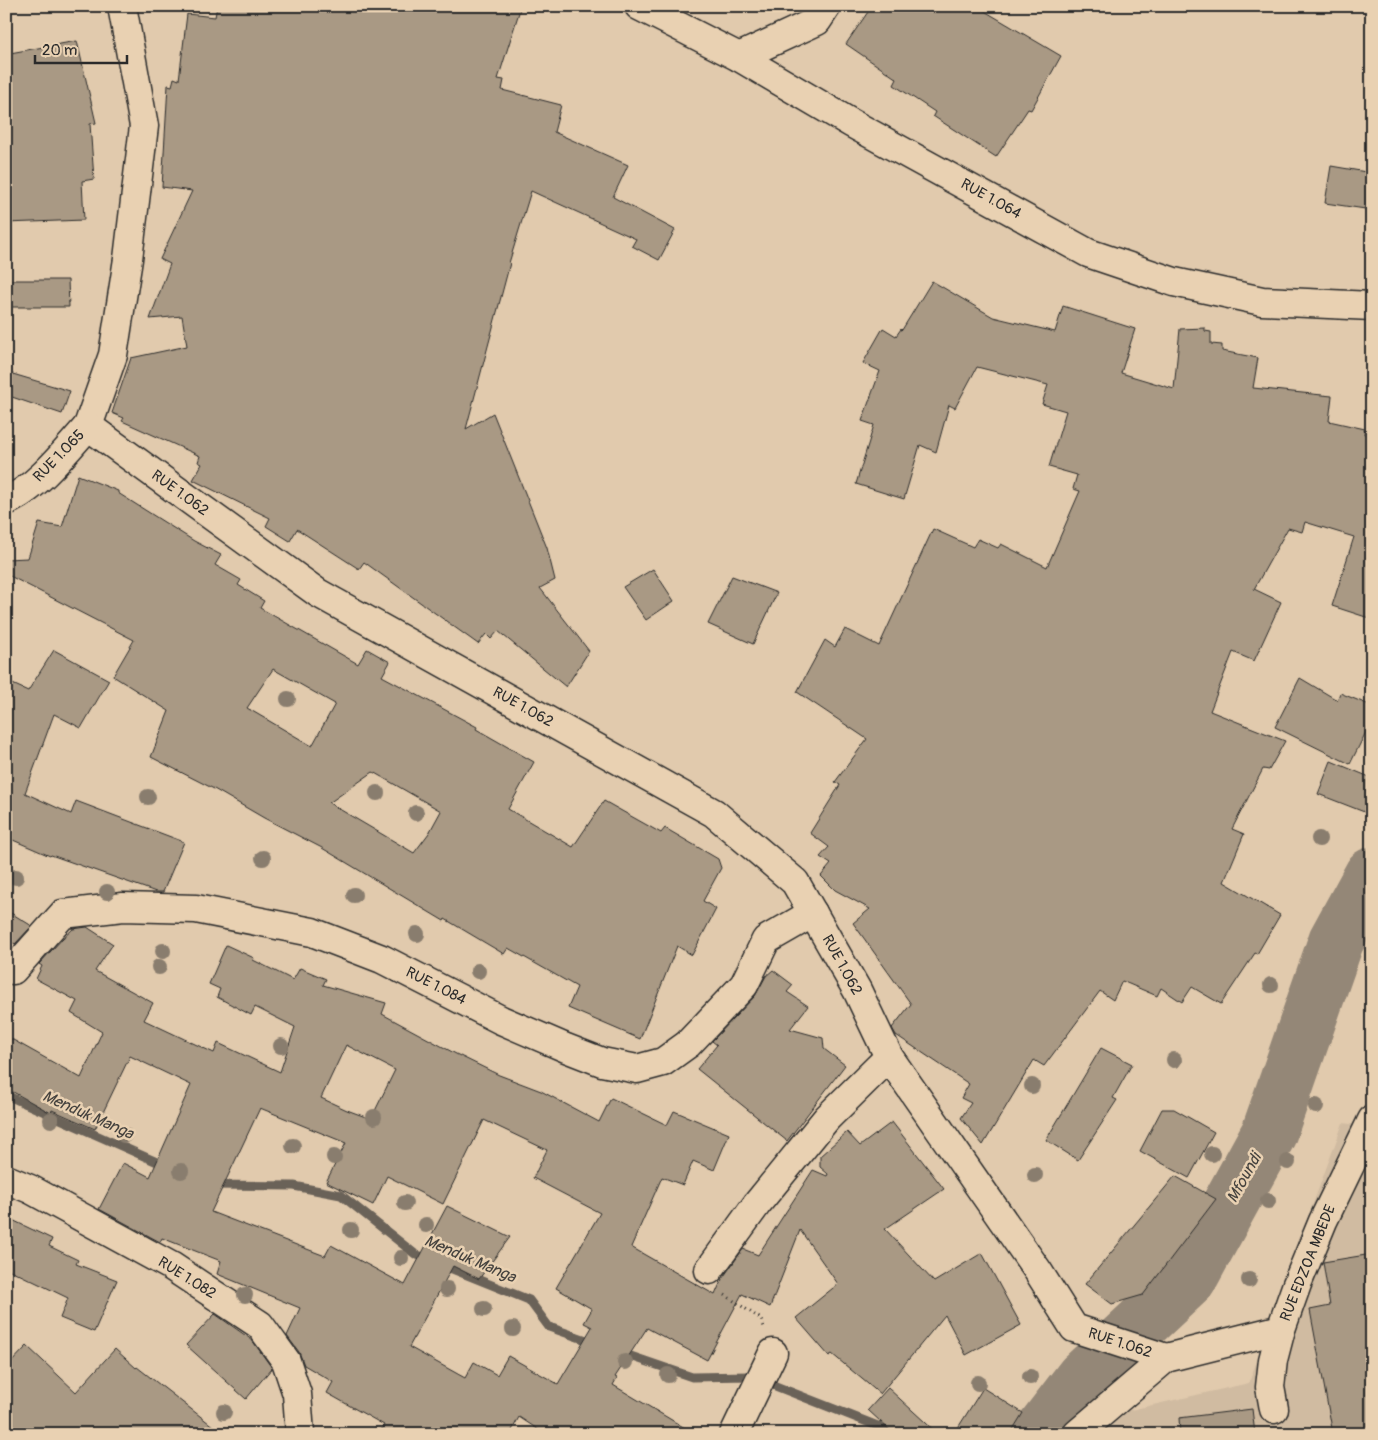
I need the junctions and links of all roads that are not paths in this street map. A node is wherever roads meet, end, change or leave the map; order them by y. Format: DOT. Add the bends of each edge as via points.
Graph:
graph roads {
  1 [pos="122,6"];
  2 [pos="638,6"];
  3 [pos="827,6"];
  4 [pos="739,58"];
  5 [pos="1372,306"];
  6 [pos="88,426"];
  7 [pos="6,501"];
  8 [pos="813,913"];
  9 [pos="13,970"];
  10 [pos="889,1057"];
  11 [pos="1372,1120"];
  12 [pos="6,1179"];
  13 [pos="709,1270"];
  14 [pos="1281,1329"];
  15 [pos="773,1354"];
  16 [pos="1166,1358"];
  17 [pos="1274,1409"];
  18 [pos="300,1434"];
  19 [pos="734,1434"];
  20 [pos="1077,1434"];
  1 -- 6 [label="street" via="144,126 113,354"];
  2 -- 4 [label="street, RUE 1.064"];
  3 -- 4 [label="street" via="817,20"];
  4 -- 5 [label="street, RUE 1.064" via="1088,253 1174,282 1262,301"];
  6 -- 7 [label="street, RUE 1.065" via="51,468 16,497"];
  6 -- 8 [label="street, RUE 1.062" via="318,592 714,813 795,882"];
  8 -- 9 [label="street, RUE 1.084" via="766,940 744,985 688,1044 663,1062 637,1069 602,1062 566,1048 501,1020 382,959 312,932 196,909 123,907 63,914"];
  8 -- 10 [label="street, RUE 1.062" via="857,990"];
  10 -- 13 [label="street" via="827,1118 756,1204"];
  10 -- 16 [label="street, RUE 1.062" via="1074,1328"];
  11 -- 14 [label="street, RUE EDZOA MBEDE" via="1323,1220"];
  12 -- 18 [label="street, RUE 1.082" via="171,1266 260,1325 286,1361 297,1394"];
  14 -- 16 [label="street, RUE EDZOA MBEDE"];
  14 -- 17 [label="street" via="1270,1388"];
  15 -- 19 [label="street"];
  16 -- 20 [label="street, RUE EDZOA MBEDE"];
}
